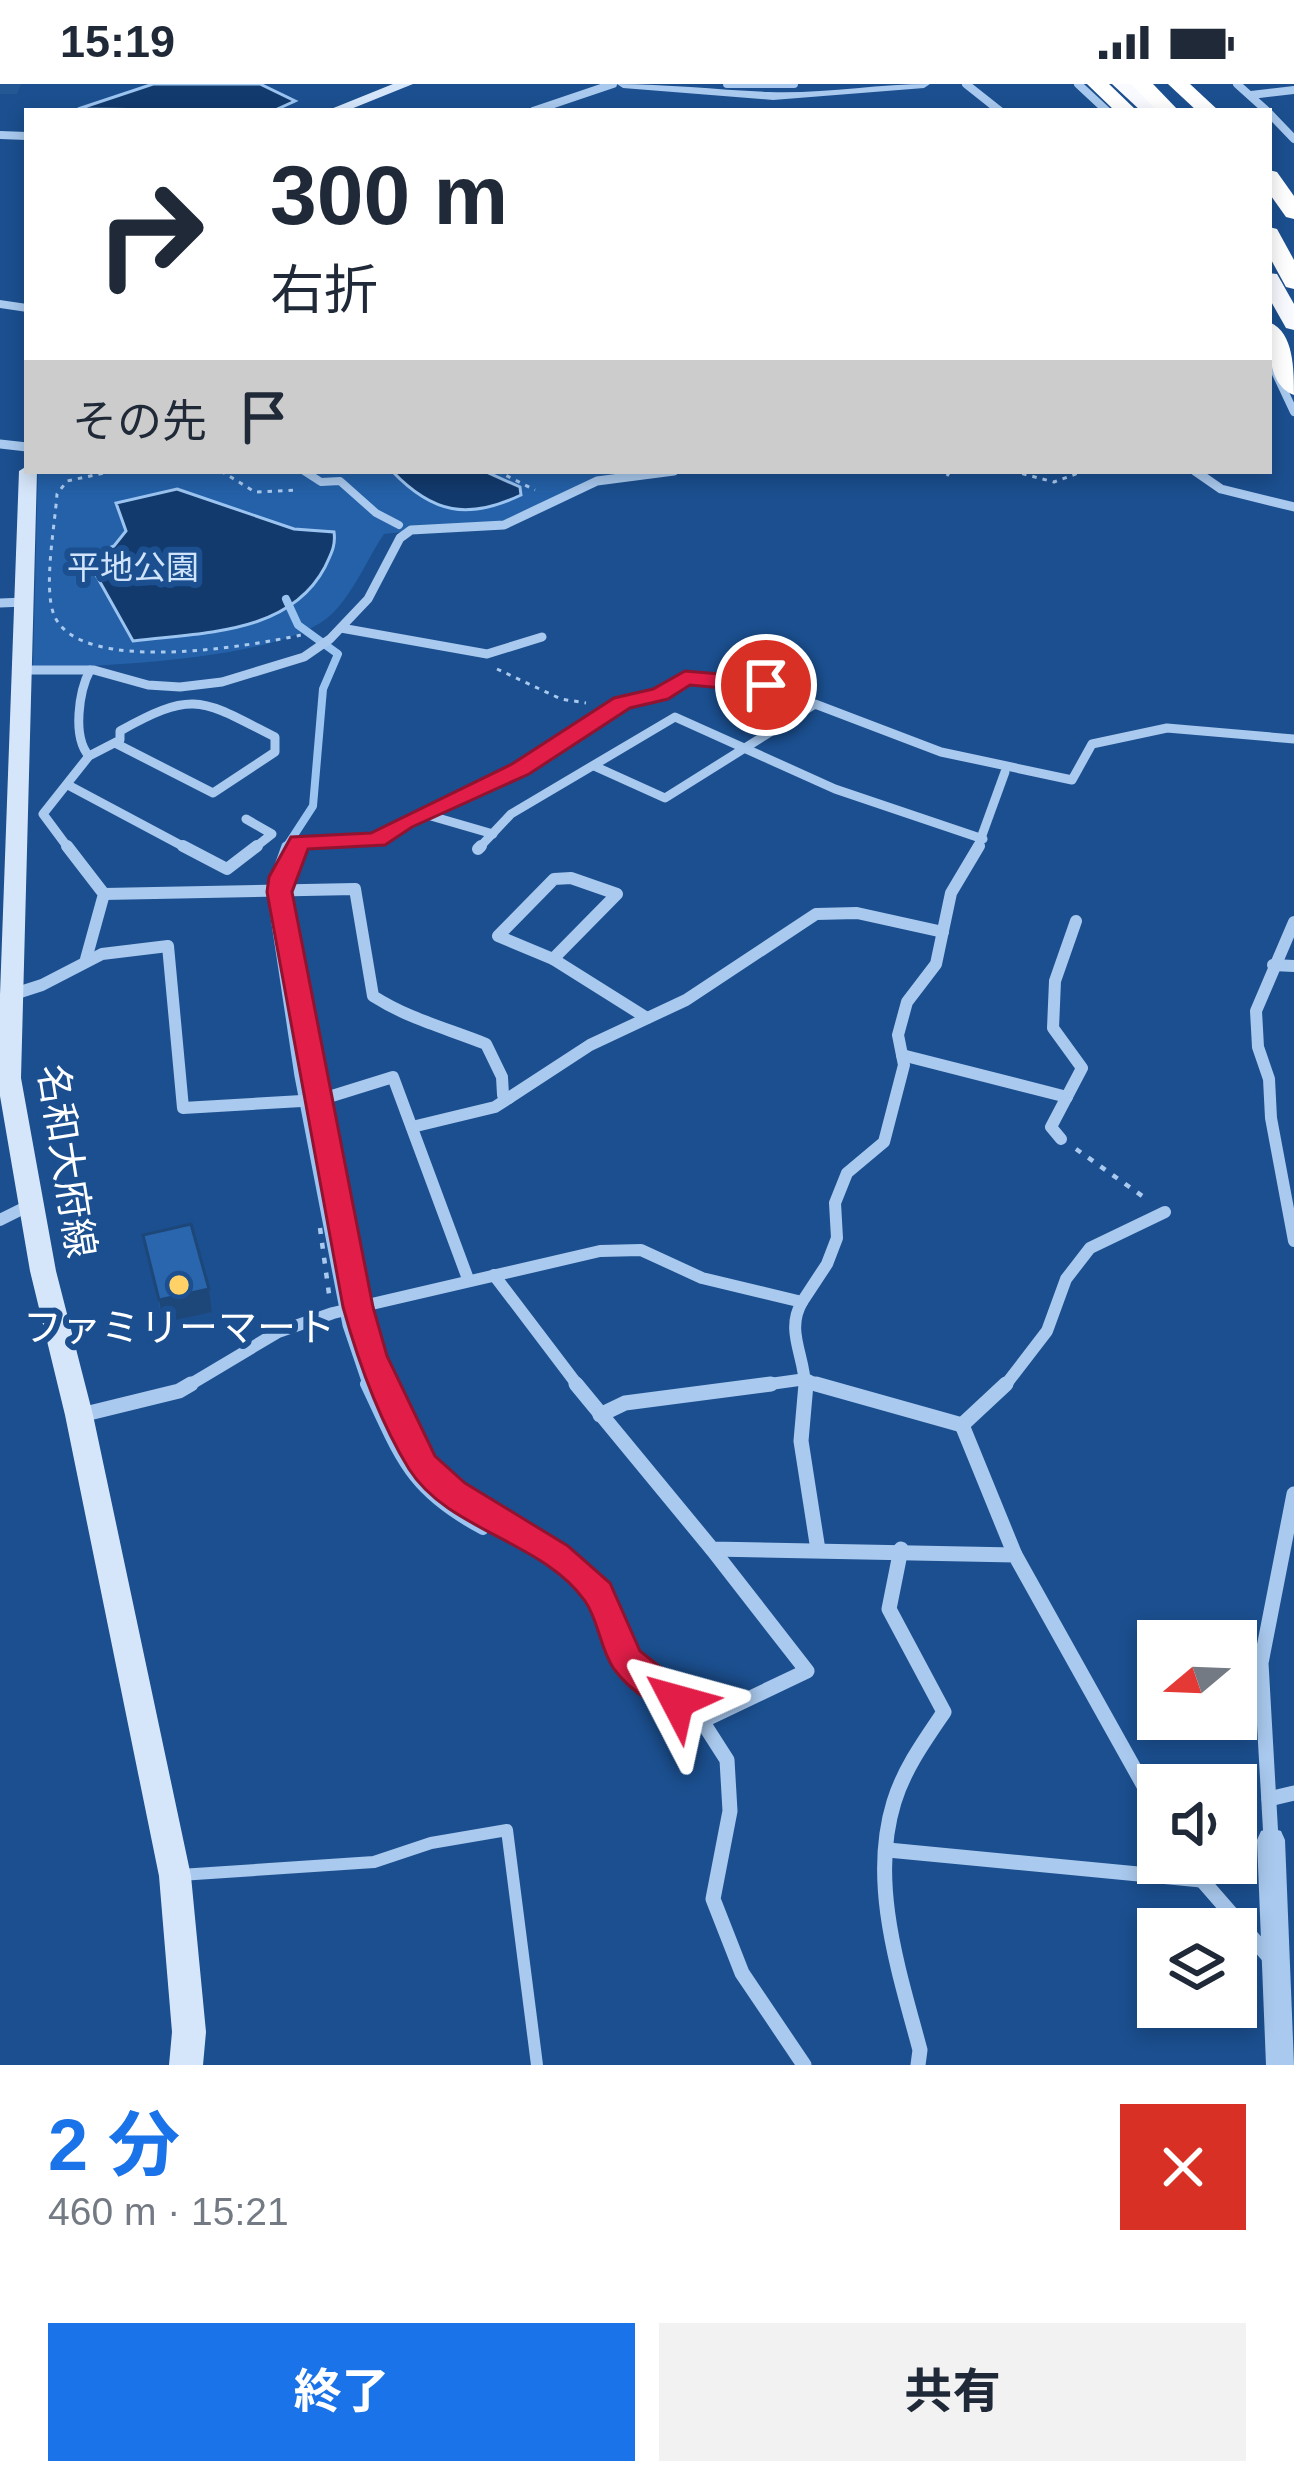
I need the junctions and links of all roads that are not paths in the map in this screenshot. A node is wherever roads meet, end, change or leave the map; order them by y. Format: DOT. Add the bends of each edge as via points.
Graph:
graph roads {
  1 [pos="406,84"];
  2 [pos="614,84"];
  3 [pos="623,84"];
  4 [pos="727,84"];
  5 [pos="794,84"];
  6 [pos="924,84"];
  7 [pos="1078,84"];
  8 [pos="1141,84"];
  9 [pos="1179,84"];
  10 [pos="1209,84"];
  11 [pos="1237,84"];
  12 [pos="968,85"];
  13 [pos="1294,89"];
  14 [pos="1108,93"];
  15 [pos="1245,103"];
  16 [pos="341,108"];
  17 [pos="541,108"];
  18 [pos="996,108"];
  19 [pos="1145,108"];
  20 [pos="1166,108"];
  21 [pos="1207,108"];
  22 [pos="1272,116"];
  23 [pos="1294,139"];
  24 [pos="1272,148"];
  25 [pos="1294,172"];
  26 [pos="1272,178"];
  27 [pos="1294,209"];
  28 [pos="1272,241"];
  29 [pos="1294,282"];
  30 [pos="1272,284"];
  31 [pos="1294,323"];
  32 [pos="1272,336"];
  33 [pos="1272,365"];
  34 [pos="1294,387"];
  35 [pos="1294,412"];
  36 [pos="28,474"];
  37 [pos="309,474"];
  38 [pos="651,474"];
  39 [pos="1200,474"];
  40 [pos="1294,507"];
  41 [pos="399,525"];
  42 [pos="12,602"];
  43 [pos="341,628"];
  44 [pos="542,637"];
  45 [pos="24,670"];
  46 [pos="90,670"];
  47 [pos="792,680"];
  48 [pos="1294,739"];
  49 [pos="115,742"];
  50 [pos="745,747"];
  51 [pos="89,756"];
  52 [pos="594,766"];
  53 [pos="1005,772"];
  54 [pos="68,785"];
  55 [pos="423,813"];
  56 [pos="246,819"];
  57 [pos="493,834"];
  58 [pos="983,839"];
  59 [pos="478,849"];
  60 [pos="8,868"];
  61 [pos="280,892"];
  62 [pos="104,894"];
  63 [pos="1076,921"];
  64 [pos="1294,922"];
  65 [pos="943,932"];
  66 [pos="86,959"];
  67 [pos="553,959"];
  68 [pos="1273,965"];
  69 [pos="1294,966"];
  70 [pos="14,994"];
  71 [pos="647,1018"];
  72 [pos="902,1055"];
  73 [pos="1066,1096"];
  74 [pos="509,1098"];
  75 [pos="319,1100"];
  76 [pos="412,1126"];
  77 [pos="1061,1138"];
  78 [pos="30,1204"];
  79 [pos="1165,1212"];
  80 [pos="0,1220"];
  81 [pos="1294,1241"];
  82 [pos="494,1275"];
  83 [pos="468,1279"];
  84 [pos="802,1303"];
  85 [pos="355,1308"];
  86 [pos="806,1379"];
  87 [pos="79,1415"];
  88 [pos="600,1415"];
  89 [pos="962,1425"];
  90 [pos="1294,1494"];
  91 [pos="712,1549"];
  92 [pos="818,1550"];
  93 [pos="901,1550"];
  94 [pos="1016,1555"];
  95 [pos="702,1721"];
  96 [pos="1137,1773"];
  97 [pos="1294,1793"];
  98 [pos="1269,1799"];
  99 [pos="1271,1840"];
  100 [pos="888,1850"];
  101 [pos="1137,1874"];
  102 [pos="175,1876"];
  103 [pos="1206,1884"];
  104 [pos="1275,1963"];
  105 [pos="1286,2022"];
  106 [pos="186,2065"];
  107 [pos="537,2065"];
  108 [pos="804,2065"];
  109 [pos="918,2065"];
  110 [pos="1281,2065"];
  1 -- 16 [label="main road"];
  2 -- 17 [label="street"];
  3 -- 6 [label="street" via="773,96"];
  4 -- 5 [label="street"];
  7 -- 14 [label="street"];
  8 -- 20 [label="highway"];
  9 -- 21 [label="highway"];
  10 -- 15 [label="highway"];
  11 -- 15 [label="street"];
  12 -- 18 [label="street"];
  13 -- 15 [label="street"];
  14 -- 19 [label="highway"];
  22 -- 23 [label="street"];
  24 -- 25 [label="highway"];
  26 -- 27 [label="highway"];
  28 -- 29 [label="highway"];
  30 -- 31 [label="highway"];
  32 -- 34 [label="highway"];
  33 -- 35 [label="street"];
  36 -- 42 [label="main road, 名和大府線"];
  37 -- 41 [label="lane" via="321,482 344,478"];
  38 -- 43 [label="street" via="597,481 504,525 411,530"];
  39 -- 40 [label="street" via="1222,489"];
  42 -- 45 [label="main road, 名和大府線"];
  43 -- 44 [label="street" via="487,653"];
  43 -- 46 [label="street" via="284,664 192,687"];
  45 -- 46 [label="street"];
  45 -- 60 [label="main road, 名和大府線"];
  46 -- 51 [label="street" via="76,697"];
  47 -- 55 [label="street" via="685,678 622,703 520,769"];
  48 -- 53 [label="street" via="1167,728 1092,744 1072,780"];
  49 -- 49 [label="street" via="170,702 196,698 275,737 275,752 213,793"];
  49 -- 51 [label="street"];
  50 -- 52 [label="street" via="675,717"];
  50 -- 52 [label="street" via="665,798"];
  50 -- 53 [label="street" via="814,704 921,750"];
  50 -- 58 [label="street" via="835,789"];
  51 -- 54 [label="street"];
  52 -- 57 [label="street" via="511,814"];
  53 -- 58 [label="street"];
  54 -- 56 [label="street" via="227,868 272,834"];
  54 -- 62 [label="street" via="43,814"];
  55 -- 57 [label="street"];
  55 -- 61 [label="street" via="376,840 299,842"];
  57 -- 59 [label="street"];
  58 -- 65 [label="street" via="951,893"];
  60 -- 70 [label="main road, 名和大府線"];
  61 -- 62 [label="street" via="170,886"];
  61 -- 74 [label="street" via="355,889 374,995 409,1019 487,1044"];
  61 -- 75 [label="street"];
  62 -- 66 [label="street"];
  63 -- 73 [label="street" via="1055,981 1054,1028 1082,1068"];
  64 -- 68 [label="street"];
  65 -- 71 [label="street" via="857,913 816,914"];
  65 -- 72 [label="street" via="936,964 907,1002"];
  66 -- 70 [label="street" via="58,980"];
  66 -- 75 [label="street" via="168,946 183,1108"];
  67 -- 67 [label="street" via="498,936 554,879 617,894"];
  67 -- 71 [label="street"];
  68 -- 69 [label="street"];
  68 -- 81 [label="street" via="1256,1010 1258,1047"];
  70 -- 78 [label="main road, 名和大府線" via="9,1078"];
  71 -- 74 [label="street"];
  72 -- 73 [label="street"];
  72 -- 84 [label="street" via="884,1142 847,1173 835,1203 837,1238"];
  73 -- 77 [label="street" via="1051,1127"];
  74 -- 76 [label="street"];
  75 -- 76 [label="street" via="393,1077"];
  75 -- 85 [label="street"];
  76 -- 83 [label="street"];
  78 -- 80 [label="street"];
  78 -- 87 [label="main road, 名和大府線"];
  79 -- 89 [label="street" via="1090,1248 1066,1280 1047,1331 1000,1392"];
  82 -- 83 [label="street"];
  82 -- 84 [label="street" via="641,1250 702,1278"];
  82 -- 88 [label="street"];
  83 -- 85 [label="street"];
  84 -- 86 [label="street" via="793,1330"];
  85 -- 87 [label="street" via="278,1332 179,1391"];
  85 -- 95 [label="street" via="423,1464 598,1592 627,1660"];
  86 -- 88 [label="street" via="625,1403"];
  86 -- 89 [label="street"];
  86 -- 92 [label="street" via="801,1442"];
  87 -- 102 [label="main road, 名和大府線"];
  88 -- 91 [label="street"];
  89 -- 94 [label="street"];
  90 -- 98 [label="street" via="1262,1664"];
  91 -- 92 [label="street"];
  91 -- 95 [label="street" via="807,1671"];
  92 -- 93 [label="street"];
  93 -- 94 [label="street"];
  93 -- 100 [label="street" via="890,1609 944,1712 892,1806"];
  94 -- 96 [label="street"];
  95 -- 108 [label="street" via="727,1760 730,1811 713,1899 742,1972"];
  97 -- 98 [label="street"];
  98 -- 99 [label="street"];
  99 -- 104 [label="street"];
  100 -- 101 [label="street"];
  100 -- 109 [label="street" via="889,1910"];
  102 -- 106 [label="main road, 名和大府線"];
  102 -- 107 [label="lane" via="374,1862 507,1830"];
  103 -- 104 [label="street"];
  104 -- 105 [label="street"];
  105 -- 110 [label="street"];
}
